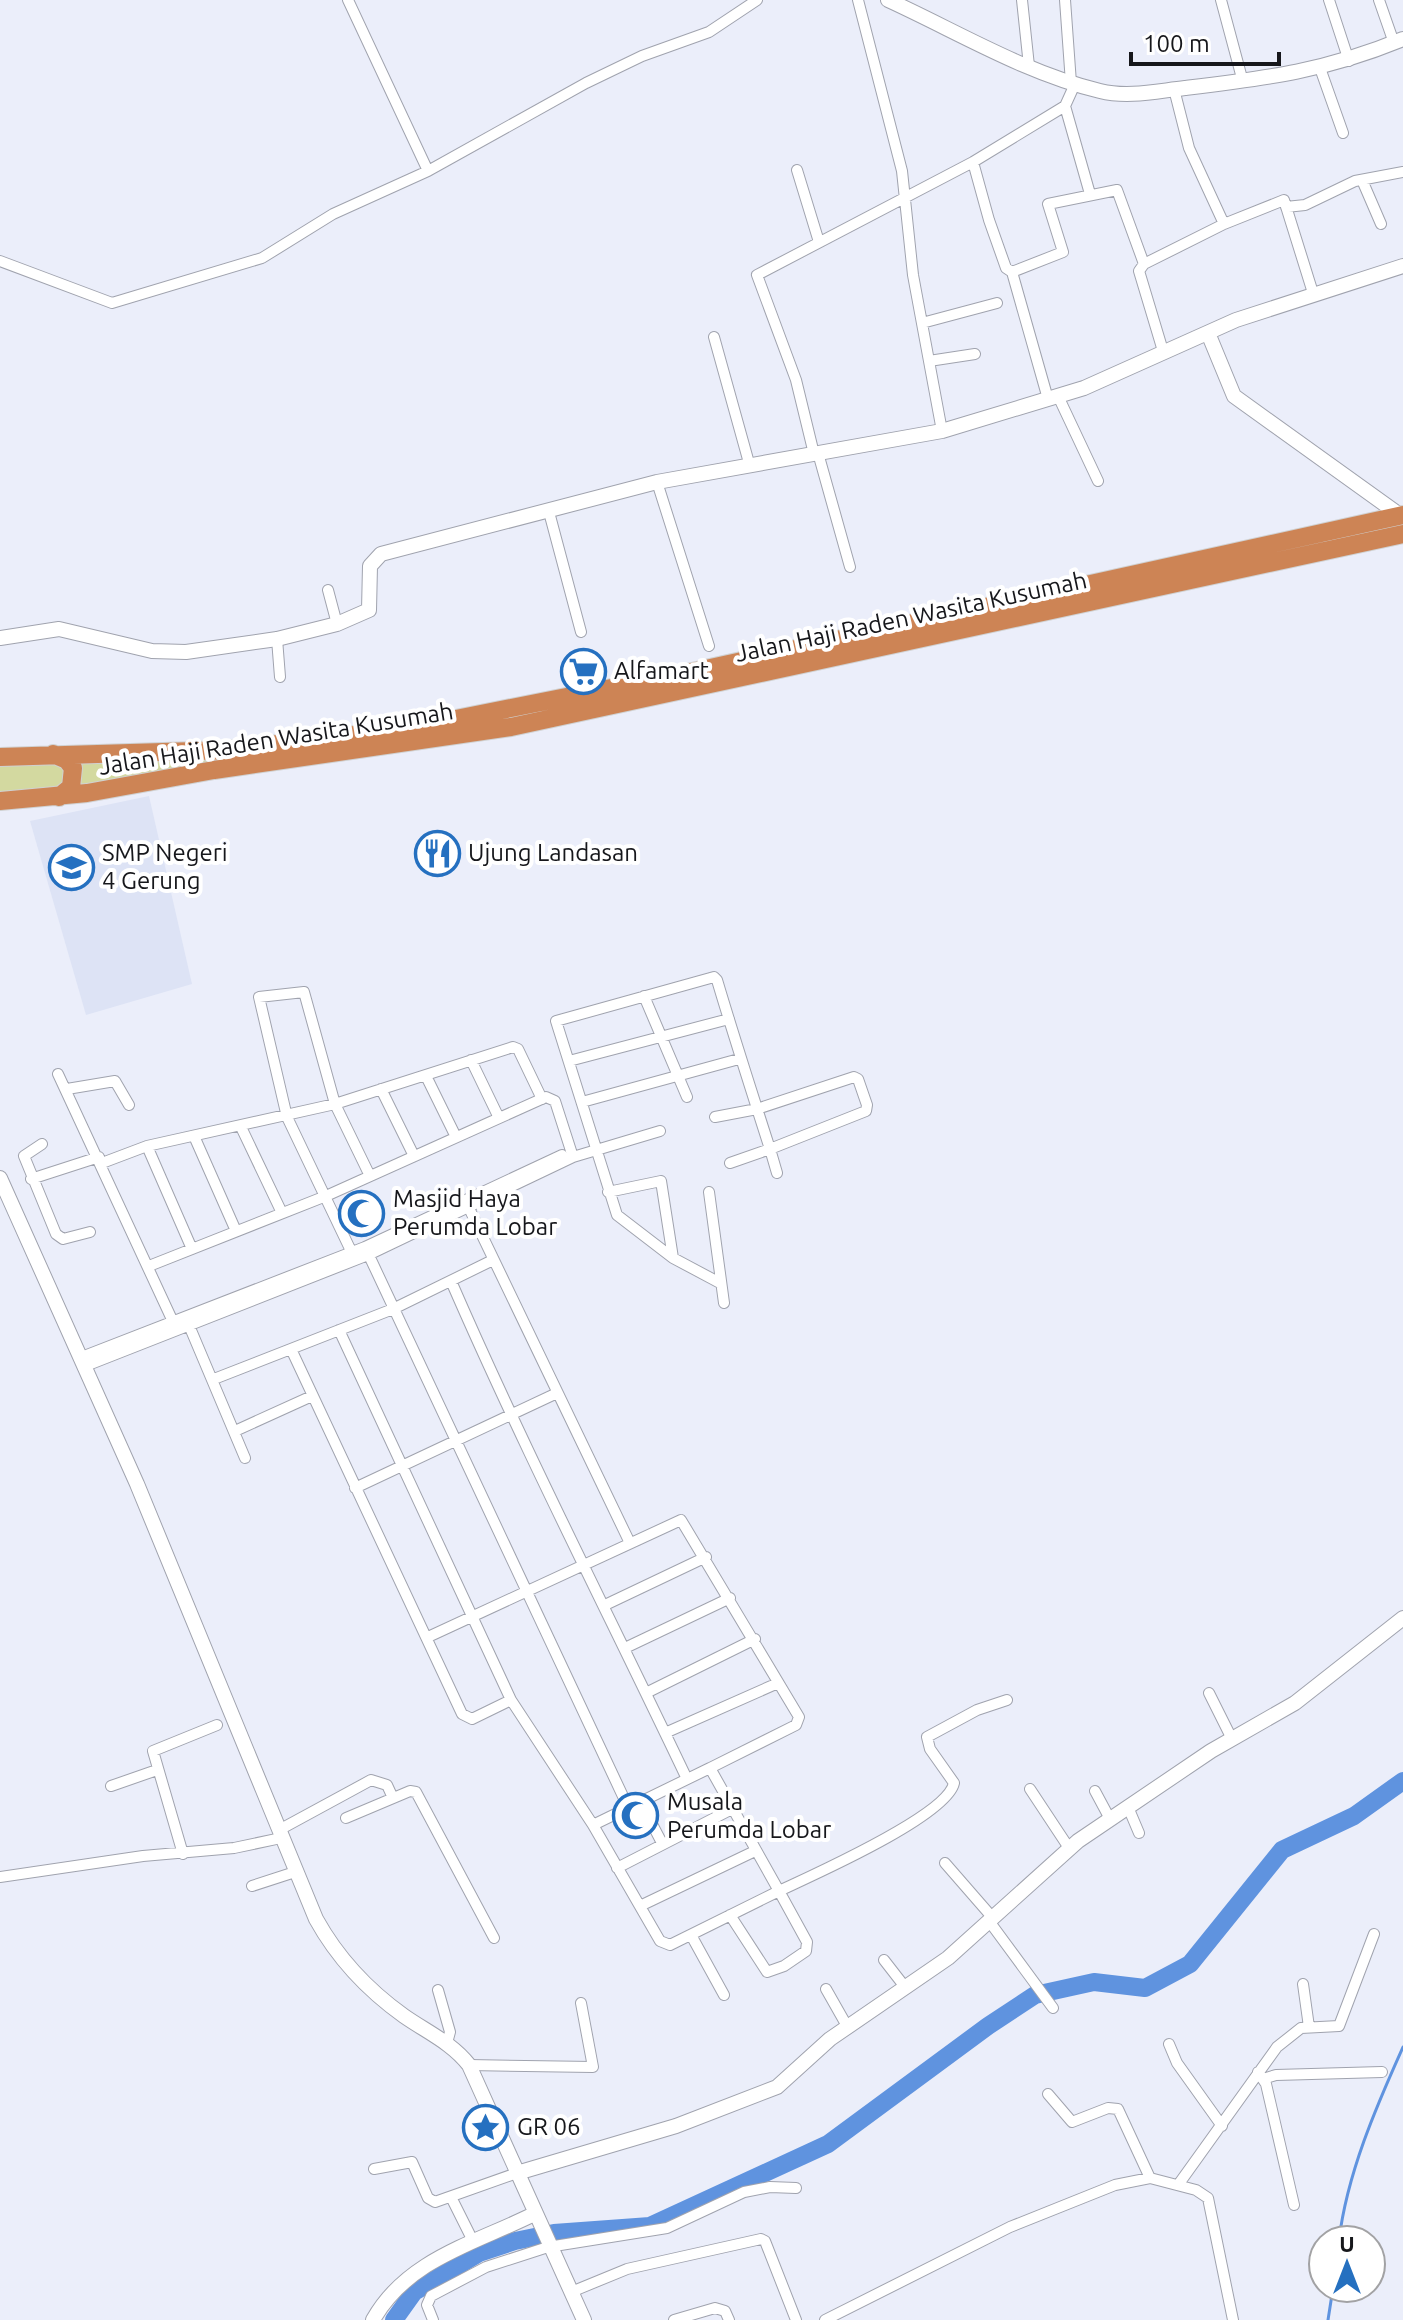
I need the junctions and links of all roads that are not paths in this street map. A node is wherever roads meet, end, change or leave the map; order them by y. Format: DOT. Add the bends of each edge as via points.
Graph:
graph roads {
  1 [pos="348,0"];
  2 [pos="757,0"];
  3 [pos="858,0"];
  4 [pos="888,0"];
  5 [pos="1022,0"];
  6 [pos="1065,0"];
  7 [pos="1221,0"];
  8 [pos="1329,0"];
  9 [pos="1379,0"];
  10 [pos="906,4"];
  11 [pos="1398,41"];
  12 [pos="1349,61"];
  13 [pos="1029,66"];
  14 [pos="1320,68"];
  15 [pos="1243,82"];
  16 [pos="1073,83"];
  17 [pos="1174,89"];
  18 [pos="1065,106"];
  19 [pos="1343,133"];
  20 [pos="973,162"];
  21 [pos="797,170"];
  22 [pos="428,171"];
  23 [pos="1403,172"];
  24 [pos="1362,180"];
  25 [pos="1090,194"];
  26 [pos="904,201"];
  27 [pos="1286,207"];
  28 [pos="1224,224"];
  29 [pos="1381,224"];
  30 [pos="819,242"];
  31 [pos="0,261"];
  32 [pos="1144,264"];
  33 [pos="1403,266"];
  34 [pos="1012,272"];
  35 [pos="1313,293"];
  36 [pos="997,303"];
  37 [pos="922,323"];
  38 [pos="1208,333"];
  39 [pos="714,337"];
  40 [pos="1163,351"];
  41 [pos="975,354"];
  42 [pos="929,361"];
  43 [pos="1053,398"];
  44 [pos="942,431"];
  45 [pos="816,454"];
  46 [pos="749,463"];
  47 [pos="1098,481"];
  48 [pos="657,482"];
  49 [pos="549,512"];
  50 [pos="1402,522"];
  51 [pos="850,567"];
  52 [pos="328,590"];
  53 [pos="337,624"];
  54 [pos="581,632"];
  55 [pos="0,638"];
  56 [pos="277,639"];
  57 [pos="709,646"];
  58 [pos="280,677"];
  59 [pos="509,719"];
  60 [pos="50,754"];
  61 [pos="0,757"];
  62 [pos="59,797"];
  63 [pos="0,801"];
  64 [pos="644,996"];
  65 [pos="729,1019"];
  66 [pos="661,1035"];
  67 [pos="739,1059"];
  68 [pos="471,1060"];
  69 [pos="569,1061"];
  70 [pos="58,1074"];
  71 [pos="677,1075"];
  72 [pos="426,1076"];
  73 [pos="67,1089"];
  74 [pos="381,1089"];
  75 [pos="687,1097"];
  76 [pos="542,1099"];
  77 [pos="582,1102"];
  78 [pos="335,1104"];
  79 [pos="129,1105"];
  80 [pos="757,1109"];
  81 [pos="287,1117"];
  82 [pos="715,1117"];
  83 [pos="499,1118"];
  84 [pos="241,1127"];
  85 [pos="660,1131"];
  86 [pos="194,1136"];
  87 [pos="456,1137"];
  88 [pos="42,1144"];
  89 [pos="147,1146"];
  90 [pos="595,1146"];
  91 [pos="770,1149"];
  92 [pos="572,1154"];
  93 [pos="414,1156"];
  94 [pos="101,1160"];
  95 [pos="730,1163"];
  96 [pos="777,1173"];
  97 [pos="370,1176"];
  98 [pos="0,1178"];
  99 [pos="31,1179"];
  100 [pos="608,1192"];
  101 [pos="709,1192"];
  102 [pos="326,1196"];
  103 [pos="467,1204"];
  104 [pos="282,1213"];
  105 [pos="236,1231"];
  106 [pos="90,1232"];
  107 [pos="192,1249"];
  108 [pos="367,1251"];
  109 [pos="352,1253"];
  110 [pos="673,1258"];
  111 [pos="493,1260"];
  112 [pos="149,1266"];
  113 [pos="451,1281"];
  114 [pos="720,1283"];
  115 [pos="724,1303"];
  116 [pos="393,1309"];
  117 [pos="188,1321"];
  118 [pos="176,1326"];
  119 [pos="339,1330"];
  120 [pos="291,1349"];
  121 [pos="81,1363"];
  122 [pos="214,1379"];
  123 [pos="555,1394"];
  124 [pos="312,1396"];
  125 [pos="510,1416"];
  126 [pos="235,1431"];
  127 [pos="456,1441"];
  128 [pos="245,1458"];
  129 [pos="403,1466"];
  130 [pos="355,1488"];
  131 [pos="629,1541"];
  132 [pos="706,1557"];
  133 [pos="585,1563"];
  134 [pos="525,1590"];
  135 [pos="730,1598"];
  136 [pos="605,1605"];
  137 [pos="471,1617"];
  138 [pos="1403,1618"];
  139 [pos="428,1637"];
  140 [pos="755,1639"];
  141 [pos="625,1648"];
  142 [pos="778,1683"];
  143 [pos="646,1693"];
  144 [pos="1209,1693"];
  145 [pos="511,1700"];
  146 [pos="1007,1700"];
  147 [pos="217,1725"];
  148 [pos="665,1733"];
  149 [pos="1230,1736"];
  150 [pos="710,1768"];
  151 [pos="157,1770"];
  152 [pos="687,1779"];
  153 [pos="111,1786"];
  154 [pos="1030,1789"];
  155 [pos="1095,1791"];
  156 [pos="393,1798"];
  157 [pos="640,1801"];
  158 [pos="628,1807"];
  159 [pos="1128,1807"];
  160 [pos="732,1809"];
  161 [pos="346,1818"];
  162 [pos="1110,1819"];
  163 [pos="593,1825"];
  164 [pos="1139,1833"];
  165 [pos="280,1834"];
  166 [pos="662,1843"];
  167 [pos="1066,1844"];
  168 [pos="755,1851"];
  169 [pos="183,1854"];
  170 [pos="945,1863"];
  171 [pos="617,1868"];
  172 [pos="295,1872"];
  173 [pos="0,1877"];
  174 [pos="252,1886"];
  175 [pos="779,1891"];
  176 [pos="640,1906"];
  177 [pos="730,1915"];
  178 [pos="990,1916"];
  179 [pos="1374,1934"];
  180 [pos="691,1935"];
  181 [pos="494,1938"];
  182 [pos="884,1960"];
  183 [pos="903,1984"];
  184 [pos="1303,1984"];
  185 [pos="826,1989"];
  186 [pos="438,1990"];
  187 [pos="724,1995"];
  188 [pos="581,2003"];
  189 [pos="1053,2008"];
  190 [pos="845,2023"];
  191 [pos="1309,2027"];
  192 [pos="447,2043"];
  193 [pos="1169,2044"];
  194 [pos="469,2065"];
  195 [pos="1382,2072"];
  196 [pos="1261,2076"];
  197 [pos="1048,2094"];
  198 [pos="1222,2126"];
  199 [pos="515,2168"];
  200 [pos="374,2169"];
  201 [pos="1150,2178"];
  202 [pos="1178,2185"];
  203 [pos="796,2188"];
  204 [pos="451,2197"];
  205 [pos="1294,2205"];
  206 [pos="536,2217"];
  207 [pos="473,2241"];
  208 [pos="547,2244"];
  209 [pos="571,2292"];
  210 [pos="373,2320"];
  211 [pos="433,2320"];
  212 [pos="584,2320"];
  213 [pos="674,2320"];
  214 [pos="729,2320"];
  215 [pos="796,2320"];
  216 [pos="825,2320"];
  217 [pos="1233,2320"];
  1 -- 22 [label="street"];
  2 -- 22 [label="street" via="709,32 586,83"];
  3 -- 26 [label="street" via="902,171"];
  4 -- 10 [label="street"];
  5 -- 13 [label="street"];
  6 -- 16 [label="street"];
  7 -- 15 [label="street"];
  8 -- 12 [label="street"];
  9 -- 11 [label="street"];
  10 -- 13 [label="street"];
  11 -- 12 [label="street"];
  12 -- 14 [label="street"];
  13 -- 16 [label="street"];
  14 -- 15 [label="street"];
  14 -- 19 [label="street"];
  15 -- 17 [label="street"];
  16 -- 17 [label="street" via="1115,94"];
  16 -- 18 [label="street"];
  17 -- 28 [label="street" via="1189,148"];
  18 -- 20 [label="street"];
  18 -- 25 [label="street"];
  20 -- 26 [label="street"];
  20 -- 34 [label="street" via="1006,268"];
  21 -- 30 [label="street"];
  22 -- 31 [label="street" via="333,214 262,258 124,302 104,301"];
  23 -- 24 [label="street"];
  24 -- 27 [label="street" via="1305,205"];
  24 -- 29 [label="street"];
  25 -- 32 [label="street" via="1117,190"];
  25 -- 34 [label="street" via="1048,204 1063,252"];
  26 -- 30 [label="street"];
  26 -- 37 [label="street"];
  27 -- 28 [label="street" via="1283,200"];
  27 -- 35 [label="street"];
  28 -- 32 [label="street"];
  30 -- 45 [label="street" via="757,275 796,380"];
  32 -- 40 [label="street" via="1139,271"];
  33 -- 35 [label="street"];
  34 -- 43 [label="street"];
  35 -- 38 [label="street"];
  36 -- 37 [label="street"];
  37 -- 42 [label="street"];
  38 -- 40 [label="street"];
  38 -- 50 [label="street" via="1234,396"];
  39 -- 46 [label="street"];
  40 -- 43 [label="street"];
  41 -- 42 [label="street"];
  42 -- 44 [label="street"];
  43 -- 44 [label="street"];
  43 -- 47 [label="street"];
  44 -- 45 [label="street"];
  45 -- 46 [label="street"];
  45 -- 51 [label="street"];
  46 -- 48 [label="street"];
  48 -- 49 [label="street"];
  48 -- 57 [label="street"];
  49 -- 53 [label="street" via="381,554 369,570 369,610"];
  49 -- 54 [label="street"];
  50 -- 59 [label="highway, Jalan Haji Raden Wasita Kusumah"];
  52 -- 53 [label="street"];
  53 -- 56 [label="street"];
  55 -- 56 [label="street" via="59,629 169,653"];
  56 -- 58 [label="street"];
  59 -- 60 [label="highway, Jalan Haji Raden Wasita Kusumah" via="277,746"];
  59 -- 62 [label="highway, Jalan Haji Raden Wasita Kusumah"];
  60 -- 61 [label="highway, Jalan Haji Raden Wasita Kusumah"];
  60 -- 62 [label="highway" via="73,768 71,787"];
  62 -- 63 [label="highway, Jalan Haji Raden Wasita Kusumah"];
  64 -- 65 [label="street" via="706,978 717,980"];
  64 -- 66 [label="street"];
  64 -- 69 [label="street" via="555,1022"];
  65 -- 66 [label="street"];
  65 -- 67 [label="street"];
  66 -- 69 [label="street"];
  66 -- 71 [label="street"];
  67 -- 71 [label="street"];
  67 -- 80 [label="street"];
  68 -- 72 [label="street"];
  68 -- 76 [label="street" via="516,1047"];
  68 -- 83 [label="street"];
  69 -- 77 [label="street"];
  70 -- 73 [label="street"];
  71 -- 75 [label="street"];
  71 -- 77 [label="street"];
  72 -- 74 [label="street"];
  72 -- 87 [label="street"];
  73 -- 79 [label="street" via="115,1081"];
  73 -- 94 [label="street"];
  74 -- 78 [label="street"];
  74 -- 93 [label="street"];
  76 -- 83 [label="street"];
  76 -- 92 [label="street" via="550,1096 555,1101"];
  77 -- 90 [label="street"];
  78 -- 81 [label="street"];
  78 -- 81 [label="street" via="301,990 258,999"];
  78 -- 97 [label="street"];
  80 -- 82 [label="street"];
  80 -- 91 [label="street"];
  80 -- 91 [label="street" via="854,1077 867,1105 866,1111 839,1124"];
  81 -- 84 [label="street"];
  81 -- 102 [label="street"];
  83 -- 87 [label="street"];
  84 -- 86 [label="street"];
  84 -- 104 [label="street"];
  85 -- 90 [label="street"];
  86 -- 89 [label="street"];
  86 -- 105 [label="street"];
  87 -- 93 [label="street"];
  88 -- 99 [label="street" via="24,1153"];
  89 -- 94 [label="street"];
  89 -- 107 [label="street"];
  90 -- 92 [label="street"];
  90 -- 100 [label="street"];
  91 -- 95 [label="street"];
  91 -- 96 [label="street"];
  92 -- 103 [label="street"];
  93 -- 97 [label="street"];
  94 -- 99 [label="street"];
  94 -- 112 [label="street"];
  97 -- 102 [label="street"];
  98 -- 121 [label="street"];
  99 -- 106 [label="street" via="60,1238"];
  100 -- 110 [label="street" via="620,1219"];
  100 -- 110 [label="street" via="661,1181"];
  101 -- 114 [label="street"];
  102 -- 104 [label="street"];
  102 -- 109 [label="street"];
  103 -- 108 [label="street"];
  103 -- 111 [label="street"];
  104 -- 105 [label="street"];
  105 -- 107 [label="street"];
  107 -- 112 [label="street"];
  108 -- 109 [label="street"];
  108 -- 116 [label="street"];
  108 -- 117 [label="street"];
  109 -- 117 [label="street"];
  110 -- 114 [label="street"];
  111 -- 113 [label="street"];
  111 -- 123 [label="street"];
  112 -- 118 [label="street"];
  113 -- 116 [label="street"];
  113 -- 125 [label="street"];
  114 -- 115 [label="street"];
  116 -- 119 [label="street"];
  116 -- 127 [label="street"];
  117 -- 118 [label="street"];
  117 -- 122 [label="street"];
  118 -- 121 [label="street"];
  119 -- 120 [label="street"];
  119 -- 129 [label="street"];
  120 -- 122 [label="street"];
  120 -- 124 [label="street"];
  121 -- 165 [label="street" via="137,1484"];
  122 -- 126 [label="street"];
  123 -- 125 [label="street"];
  123 -- 131 [label="street"];
  124 -- 126 [label="street"];
  124 -- 130 [label="street"];
  125 -- 127 [label="street"];
  125 -- 133 [label="street"];
  126 -- 128 [label="street"];
  127 -- 129 [label="street"];
  127 -- 134 [label="street"];
  129 -- 130 [label="street"];
  129 -- 137 [label="street"];
  130 -- 139 [label="street"];
  131 -- 132 [label="street" via="679,1519"];
  131 -- 133 [label="street"];
  132 -- 135 [label="street"];
  132 -- 136 [label="street"];
  133 -- 134 [label="street"];
  133 -- 136 [label="street"];
  134 -- 137 [label="street"];
  134 -- 158 [label="street"];
  135 -- 140 [label="street"];
  135 -- 141 [label="street"];
  136 -- 141 [label="street"];
  137 -- 139 [label="street"];
  137 -- 145 [label="street"];
  138 -- 149 [label="street" via="1295,1703"];
  139 -- 145 [label="street" via="464,1717 472,1719"];
  140 -- 142 [label="street"];
  140 -- 143 [label="street"];
  141 -- 143 [label="street"];
  142 -- 148 [label="street"];
  142 -- 150 [label="street" via="799,1717 797,1724"];
  143 -- 148 [label="street"];
  144 -- 149 [label="street"];
  145 -- 163 [label="street"];
  146 -- 175 [label="street" via="927,1737 954,1783 940,1802 887,1837"];
  147 -- 151 [label="street" via="155,1748"];
  148 -- 152 [label="street"];
  149 -- 159 [label="street"];
  150 -- 152 [label="street"];
  150 -- 160 [label="street"];
  151 -- 153 [label="street"];
  151 -- 169 [label="street"];
  152 -- 157 [label="street"];
  154 -- 167 [label="street"];
  155 -- 162 [label="street"];
  156 -- 161 [label="street"];
  156 -- 165 [label="street" via="387,1785 371,1780"];
  156 -- 181 [label="street" via="416,1792"];
  157 -- 158 [label="street"];
  157 -- 166 [label="street"];
  158 -- 163 [label="street"];
  159 -- 162 [label="street"];
  159 -- 164 [label="street"];
  160 -- 166 [label="street"];
  160 -- 168 [label="street"];
  162 -- 167 [label="street"];
  163 -- 171 [label="street"];
  165 -- 169 [label="street"];
  165 -- 172 [label="street"];
  166 -- 171 [label="street"];
  167 -- 178 [label="street"];
  168 -- 175 [label="street"];
  168 -- 176 [label="street"];
  169 -- 173 [label="street"];
  170 -- 178 [label="street"];
  171 -- 176 [label="street"];
  172 -- 174 [label="street"];
  172 -- 192 [label="street" via="340,1956 401,2014"];
  175 -- 177 [label="street"];
  175 -- 177 [label="street" via="808,1947 784,1966 765,1970"];
  176 -- 180 [label="street" via="662,1943 670,1945"];
  177 -- 180 [label="street"];
  178 -- 183 [label="street" via="948,1958"];
  178 -- 189 [label="street"];
  179 -- 191 [label="street" via="1339,2026"];
  180 -- 187 [label="street"];
  182 -- 183 [label="street"];
  183 -- 190 [label="street"];
  184 -- 191 [label="street"];
  185 -- 190 [label="street"];
  186 -- 192 [label="street" via="450,2032"];
  188 -- 194 [label="street" via="593,2067"];
  190 -- 199 [label="street" via="785,2082 763,2094 676,2126"];
  191 -- 196 [label="street" via="1277,2047"];
  192 -- 194 [label="street"];
  193 -- 198 [label="street"];
  194 -- 199 [label="street"];
  195 -- 196 [label="street"];
  196 -- 198 [label="street"];
  196 -- 205 [label="street"];
  197 -- 201 [label="street" via="1072,2122 1118,2109"];
  198 -- 202 [label="street"];
  199 -- 204 [label="street"];
  199 -- 206 [label="street"];
  200 -- 204 [label="street" via="410,2162 430,2200"];
  201 -- 202 [label="street"];
  201 -- 216 [label="street" via="1115,2185 1010,2227"];
  202 -- 217 [label="street" via="1208,2198"];
  203 -- 208 [label="street" via="744,2192 654,2231"];
  204 -- 207 [label="street"];
  206 -- 207 [label="street"];
  206 -- 208 [label="street"];
  207 -- 210 [label="street" via="398,2286"];
  208 -- 209 [label="street"];
  208 -- 211 [label="street" via="442,2289 428,2300"];
  209 -- 212 [label="street"];
  209 -- 215 [label="street" via="627,2269 761,2239"];
  213 -- 214 [label="street" via="715,2308 725,2311"];
}
